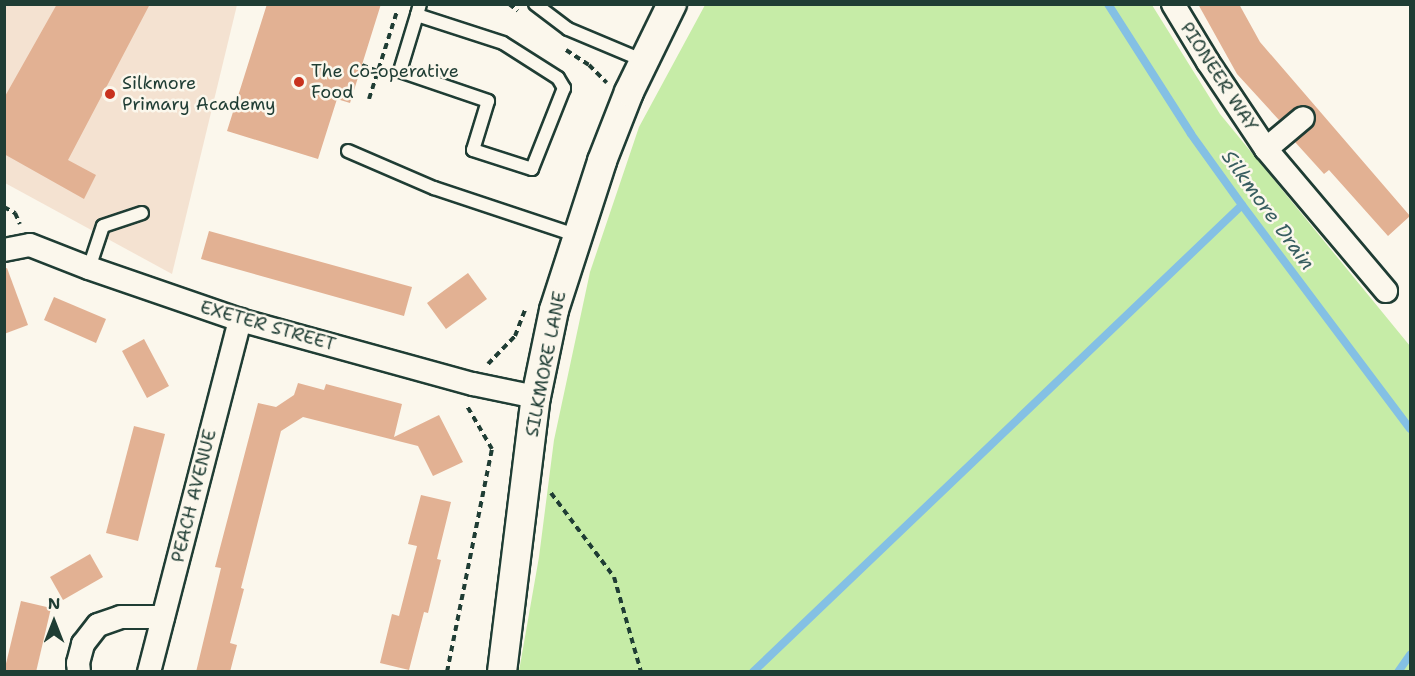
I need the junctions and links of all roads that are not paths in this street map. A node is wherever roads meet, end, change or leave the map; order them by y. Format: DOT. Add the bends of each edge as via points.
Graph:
graph roads {
  1 [pos="536,4"];
  2 [pos="672,4"];
  3 [pos="1173,4"];
  4 [pos="419,10"];
  5 [pos="644,61"];
  6 [pos="1303,118"];
  7 [pos="1266,148"];
  8 [pos="348,151"];
  9 [pos="142,213"];
  10 [pos="578,236"];
  11 [pos="4,250"];
  12 [pos="89,268"];
  13 [pos="1386,291"];
  14 [pos="240,320"];
  15 [pos="536,397"];
  16 [pos="163,617"];
  17 [pos="79,672"];
  18 [pos="149,672"];
  19 [pos="502,672"];
  1 -- 5 [label="lane" via="568,29"];
  2 -- 5 [label="street, SILKMORE LANE"];
  3 -- 7 [label="street, PIONEER WAY"];
  4 -- 4 [label="lane" via="503,43 558,78 564,88 532,169 473,150 488,101 400,71"];
  5 -- 10 [label="street, SILKMORE LANE" via="603,161"];
  6 -- 7 [label="street, PIONEER WAY"];
  7 -- 13 [label="street, PIONEER WAY"];
  8 -- 10 [label="lane" via="434,188"];
  9 -- 12 [label="lane" via="103,226"];
  10 -- 15 [label="street, SILKMORE LANE" via="554,310"];
  11 -- 12 [label="street, EXETER STREET" via="30,245"];
  12 -- 14 [label="street, EXETER STREET"];
  14 -- 15 [label="street, EXETER STREET" via="473,384"];
  14 -- 16 [label="street, PEACH AVENUE"];
  15 -- 19 [label="street, SILKMORE LANE"];
  16 -- 17 [label="street" via="121,617 98,625 83,644"];
  16 -- 18 [label="street, PEACH AVENUE"];
}
